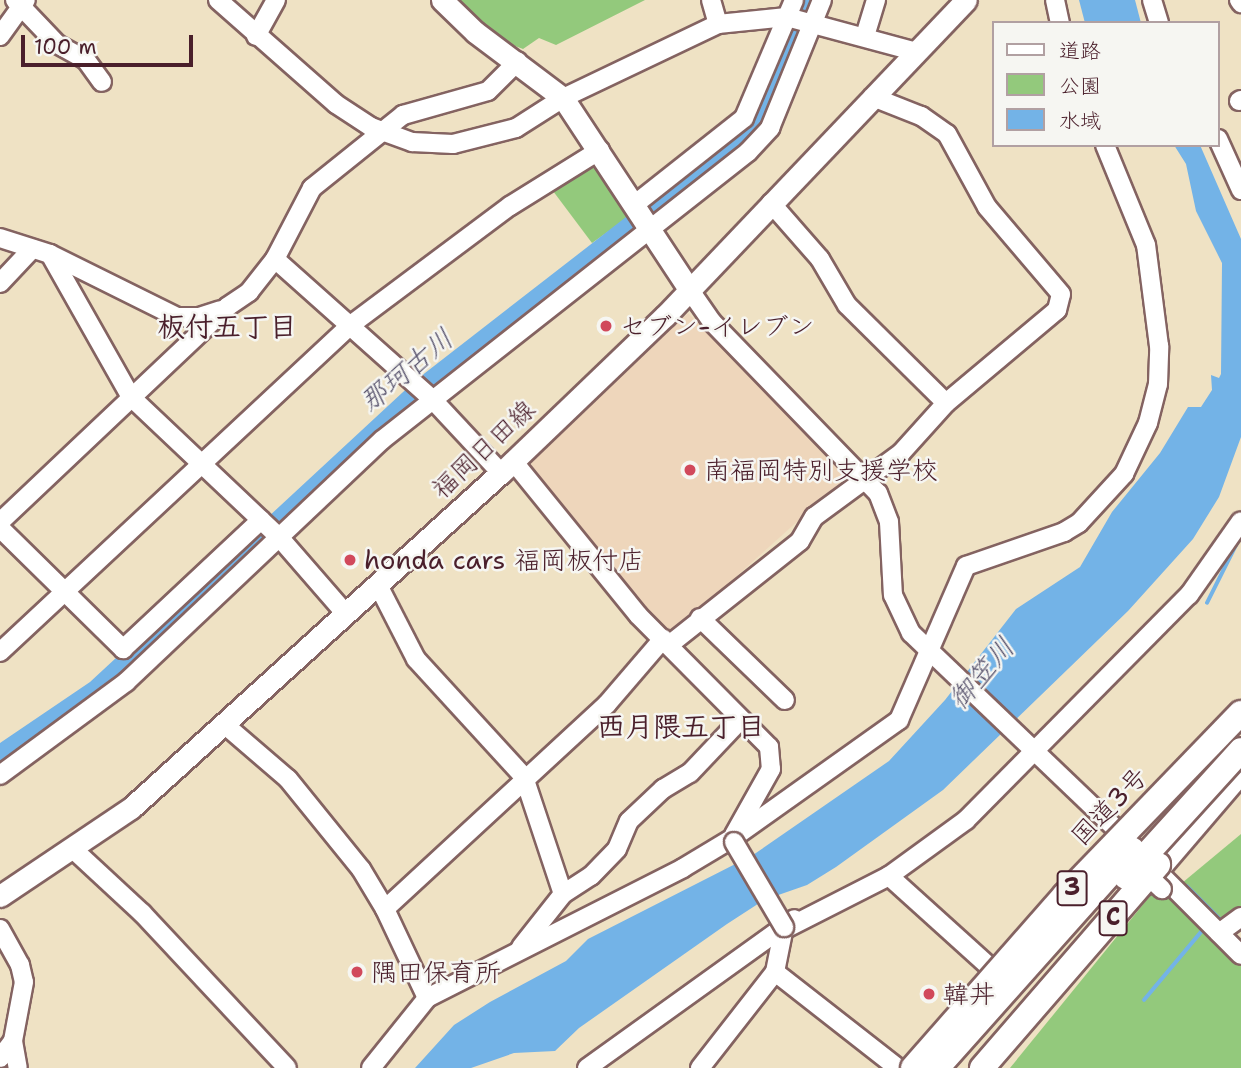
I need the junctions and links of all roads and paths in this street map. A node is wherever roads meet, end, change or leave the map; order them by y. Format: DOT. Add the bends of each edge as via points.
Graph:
graph roads {
  1 [pos="218,0"];
  2 [pos="276,0"];
  3 [pos="442,0"];
  4 [pos="710,0"];
  5 [pos="822,0"];
  6 [pos="876,0"];
  7 [pos="966,0"];
  8 [pos="1055,0"];
  9 [pos="1152,0"];
  10 [pos="21,2"];
  11 [pos="789,6"];
  12 [pos="1060,21"];
  13 [pos="1158,21"];
  14 [pos="813,23"];
  15 [pos="718,24"];
  16 [pos="0,36"];
  17 [pos="256,36"];
  18 [pos="865,36"];
  19 [pos="917,52"];
  20 [pos="518,61"];
  21 [pos="102,82"];
  22 [pos="873,97"];
  23 [pos="563,99"];
  24 [pos="383,130"];
  25 [pos="1220,140"];
  26 [pos="1106,147"];
  27 [pos="600,150"];
  28 [pos="1235,157"];
  29 [pos="1241,174"];
  30 [pos="1241,190"];
  31 [pos="771,203"];
  32 [pos="634,205"];
  33 [pos="647,228"];
  34 [pos="0,238"];
  35 [pos="32,249"];
  36 [pos="50,254"];
  37 [pos="275,259"];
  38 [pos="0,283"];
  39 [pos="689,289"];
  40 [pos="227,307"];
  41 [pos="348,327"];
  42 [pos="131,397"];
  43 [pos="431,399"];
  44 [pos="946,403"];
  45 [pos="200,466"];
  46 [pos="507,467"];
  47 [pos="865,478"];
  48 [pos="261,520"];
  49 [pos="1241,521"];
  50 [pos="0,522"];
  51 [pos="0,528"];
  52 [pos="279,537"];
  53 [pos="378,585"];
  54 [pos="64,592"];
  55 [pos="345,613"];
  56 [pos="700,618"];
  57 [pos="666,642"];
  58 [pos="0,652"];
  59 [pos="931,653"];
  60 [pos="785,700"];
  61 [pos="1241,713"];
  62 [pos="741,719"];
  63 [pos="224,724"];
  64 [pos="1241,727"];
  65 [pos="1241,750"];
  66 [pos="1031,751"];
  67 [pos="1241,765"];
  68 [pos="1241,771"];
  69 [pos="0,775"];
  70 [pos="524,777"];
  71 [pos="1112,832"];
  72 [pos="734,840"];
  73 [pos="74,850"];
  74 [pos="890,876"];
  75 [pos="1159,880"];
  76 [pos="563,894"];
  77 [pos="0,896"];
  78 [pos="845,900"];
  79 [pos="385,909"];
  80 [pos="1241,917"];
  81 [pos="785,928"];
  82 [pos="0,929"];
  83 [pos="1219,933"];
  84 [pos="519,950"];
  85 [pos="1241,955"];
  86 [pos="994,971"];
  87 [pos="775,972"];
  88 [pos="427,998"];
  89 [pos="396,1032"];
  90 [pos="13,1041"];
  91 [pos="0,1058"];
  92 [pos="18,1068"];
  93 [pos="287,1068"];
  94 [pos="359,1068"];
  95 [pos="371,1068"];
  96 [pos="587,1068"];
  97 [pos="700,1068"];
  98 [pos="898,1068"];
  99 [pos="911,1068"];
  100 [pos="937,1068"];
  101 [pos="957,1068"];
  102 [pos="984,1068"];
  1 -- 17 [label="street"];
  2 -- 17 [label="street"];
  3 -- 20 [label="main road" via="475,32"];
  4 -- 15 [label="street"];
  5 -- 14 [label="street"];
  6 -- 18 [label="street"];
  7 -- 19 [label="main road, 福岡日田線"];
  8 -- 12 [label="street"];
  9 -- 13 [label="street"];
  10 -- 16 [label="street"];
  10 -- 21 [label="street" via="57,44 86,60"];
  11 -- 14 [label="street"];
  11 -- 15 [label="street"];
  11 -- 32 [label="street" via="744,118"];
  14 -- 18 [label="street"];
  14 -- 33 [label="street" via="770,128 748,152"];
  15 -- 23 [label="street"];
  17 -- 24 [label="street" via="335,104"];
  18 -- 19 [label="street"];
  19 -- 22 [label="main road, 福岡日田線"];
  20 -- 23 [label="main road"];
  20 -- 24 [label="street" via="488,91 403,115"];
  22 -- 31 [label="main road, 福岡日田線"];
  22 -- 44 [label="street" via="920,116 947,134 987,207 1061,294 1057,310"];
  23 -- 24 [label="street" via="516,128 453,144 412,142"];
  23 -- 27 [label="main road"];
  24 -- 37 [label="street" via="312,188"];
  25 -- 28 [label="street"];
  26 -- 59 [label="street" via="1146,244 1154,295 1158,384 1148,423 1124,474 1079,523 966,566"];
  27 -- 32 [label="main road"];
  27 -- 41 [label="street" via="510,206"];
  28 -- 29 [label="street"];
  28 -- 30 [label="street"];
  31 -- 39 [label="main road, 福岡日田線"];
  31 -- 44 [label="street" via="820,258 847,305"];
  32 -- 33 [label="main road"];
  33 -- 39 [label="main road"];
  33 -- 43 [label="street"];
  34 -- 35 [label="street"];
  35 -- 36 [label="street"];
  35 -- 38 [label="street"];
  36 -- 40 [label="street" via="177,317 199,317"];
  36 -- 42 [label="street"];
  37 -- 40 [label="street" via="249,292"];
  37 -- 41 [label="street"];
  39 -- 46 [label="main road, 福岡日田線"];
  39 -- 47 [label="street" via="712,322"];
  40 -- 42 [label="street"];
  41 -- 43 [label="street"];
  41 -- 45 [label="street"];
  42 -- 45 [label="street"];
  42 -- 50 [label="street"];
  43 -- 46 [label="street"];
  43 -- 52 [label="street"];
  44 -- 47 [label="street" via="901,453"];
  45 -- 48 [label="street"];
  45 -- 54 [label="street"];
  46 -- 53 [label="main road, 福岡日田線"];
  46 -- 57 [label="street"];
  47 -- 56 [label="street" via="814,517 800,541"];
  47 -- 59 [label="street" via="878,493 889,522 893,595 900,617"];
  48 -- 52 [label="street"];
  48 -- 54 [label="street" via="123,649"];
  49 -- 66 [label="street" via="1189,595"];
  51 -- 54 [label="street"];
  52 -- 55 [label="street"];
  52 -- 69 [label="street" via="126,682"];
  53 -- 55 [label="main road, 福岡日田線"];
  53 -- 70 [label="street" via="416,659"];
  54 -- 58 [label="street"];
  55 -- 63 [label="main road, 福岡日田線"];
  56 -- 57 [label="street"];
  56 -- 60 [label="street"];
  57 -- 62 [label="street"];
  57 -- 70 [label="street" via="607,704"];
  59 -- 66 [label="street"];
  59 -- 72 [label="street" via="899,720"];
  61 -- 71 [label="highway, 国道3号 / 3"];
  61 -- 99 [label="highway, C, bridge" via="1065,895"];
  62 -- 72 [label="street" via="769,747 771,769"];
  62 -- 76 [label="street" via="690,773 663,789 629,821 617,849 591,876"];
  63 -- 73 [label="main road, 福岡日田線" via="131,808"];
  63 -- 79 [label="street" via="288,779 361,869"];
  64 -- 100 [label="highway, bridge"];
  65 -- 101 [label="highway, bridge"];
  66 -- 71 [label="street"];
  66 -- 74 [label="street" via="965,820"];
  67 -- 102 [label="highway, C, bridge"];
  68 -- 75 [label="highway, 3"];
  70 -- 76 [label="street"];
  70 -- 79 [label="street"];
  71 -- 75 [label="street, bridge"];
  71 -- 86 [label="highway, 国道3号 / 3"];
  72 -- 81 [label="street, bridge"];
  72 -- 84 [label="street"];
  73 -- 77 [label="main road, 福岡日田線"];
  73 -- 93 [label="street" via="142,913"];
  74 -- 78 [label="street"];
  74 -- 86 [label="street"];
  75 -- 83 [label="street"];
  75 -- 102 [label="highway, 3"];
  76 -- 84 [label="street"];
  78 -- 81 [label="street"];
  78 -- 96 [label="street" via="791,920"];
  79 -- 88 [label="street"];
  80 -- 83 [label="street"];
  81 -- 87 [label="street"];
  82 -- 90 [label="street" via="24,982"];
  83 -- 85 [label="street"];
  84 -- 88 [label="street"];
  86 -- 99 [label="highway, 国道3号 / 3"];
  87 -- 97 [label="street"];
  87 -- 98 [label="street"];
  88 -- 89 [label="street"];
  89 -- 94 [label="street"];
  89 -- 95 [label="street"];
  90 -- 91 [label="street"];
  90 -- 92 [label="street"];
}
